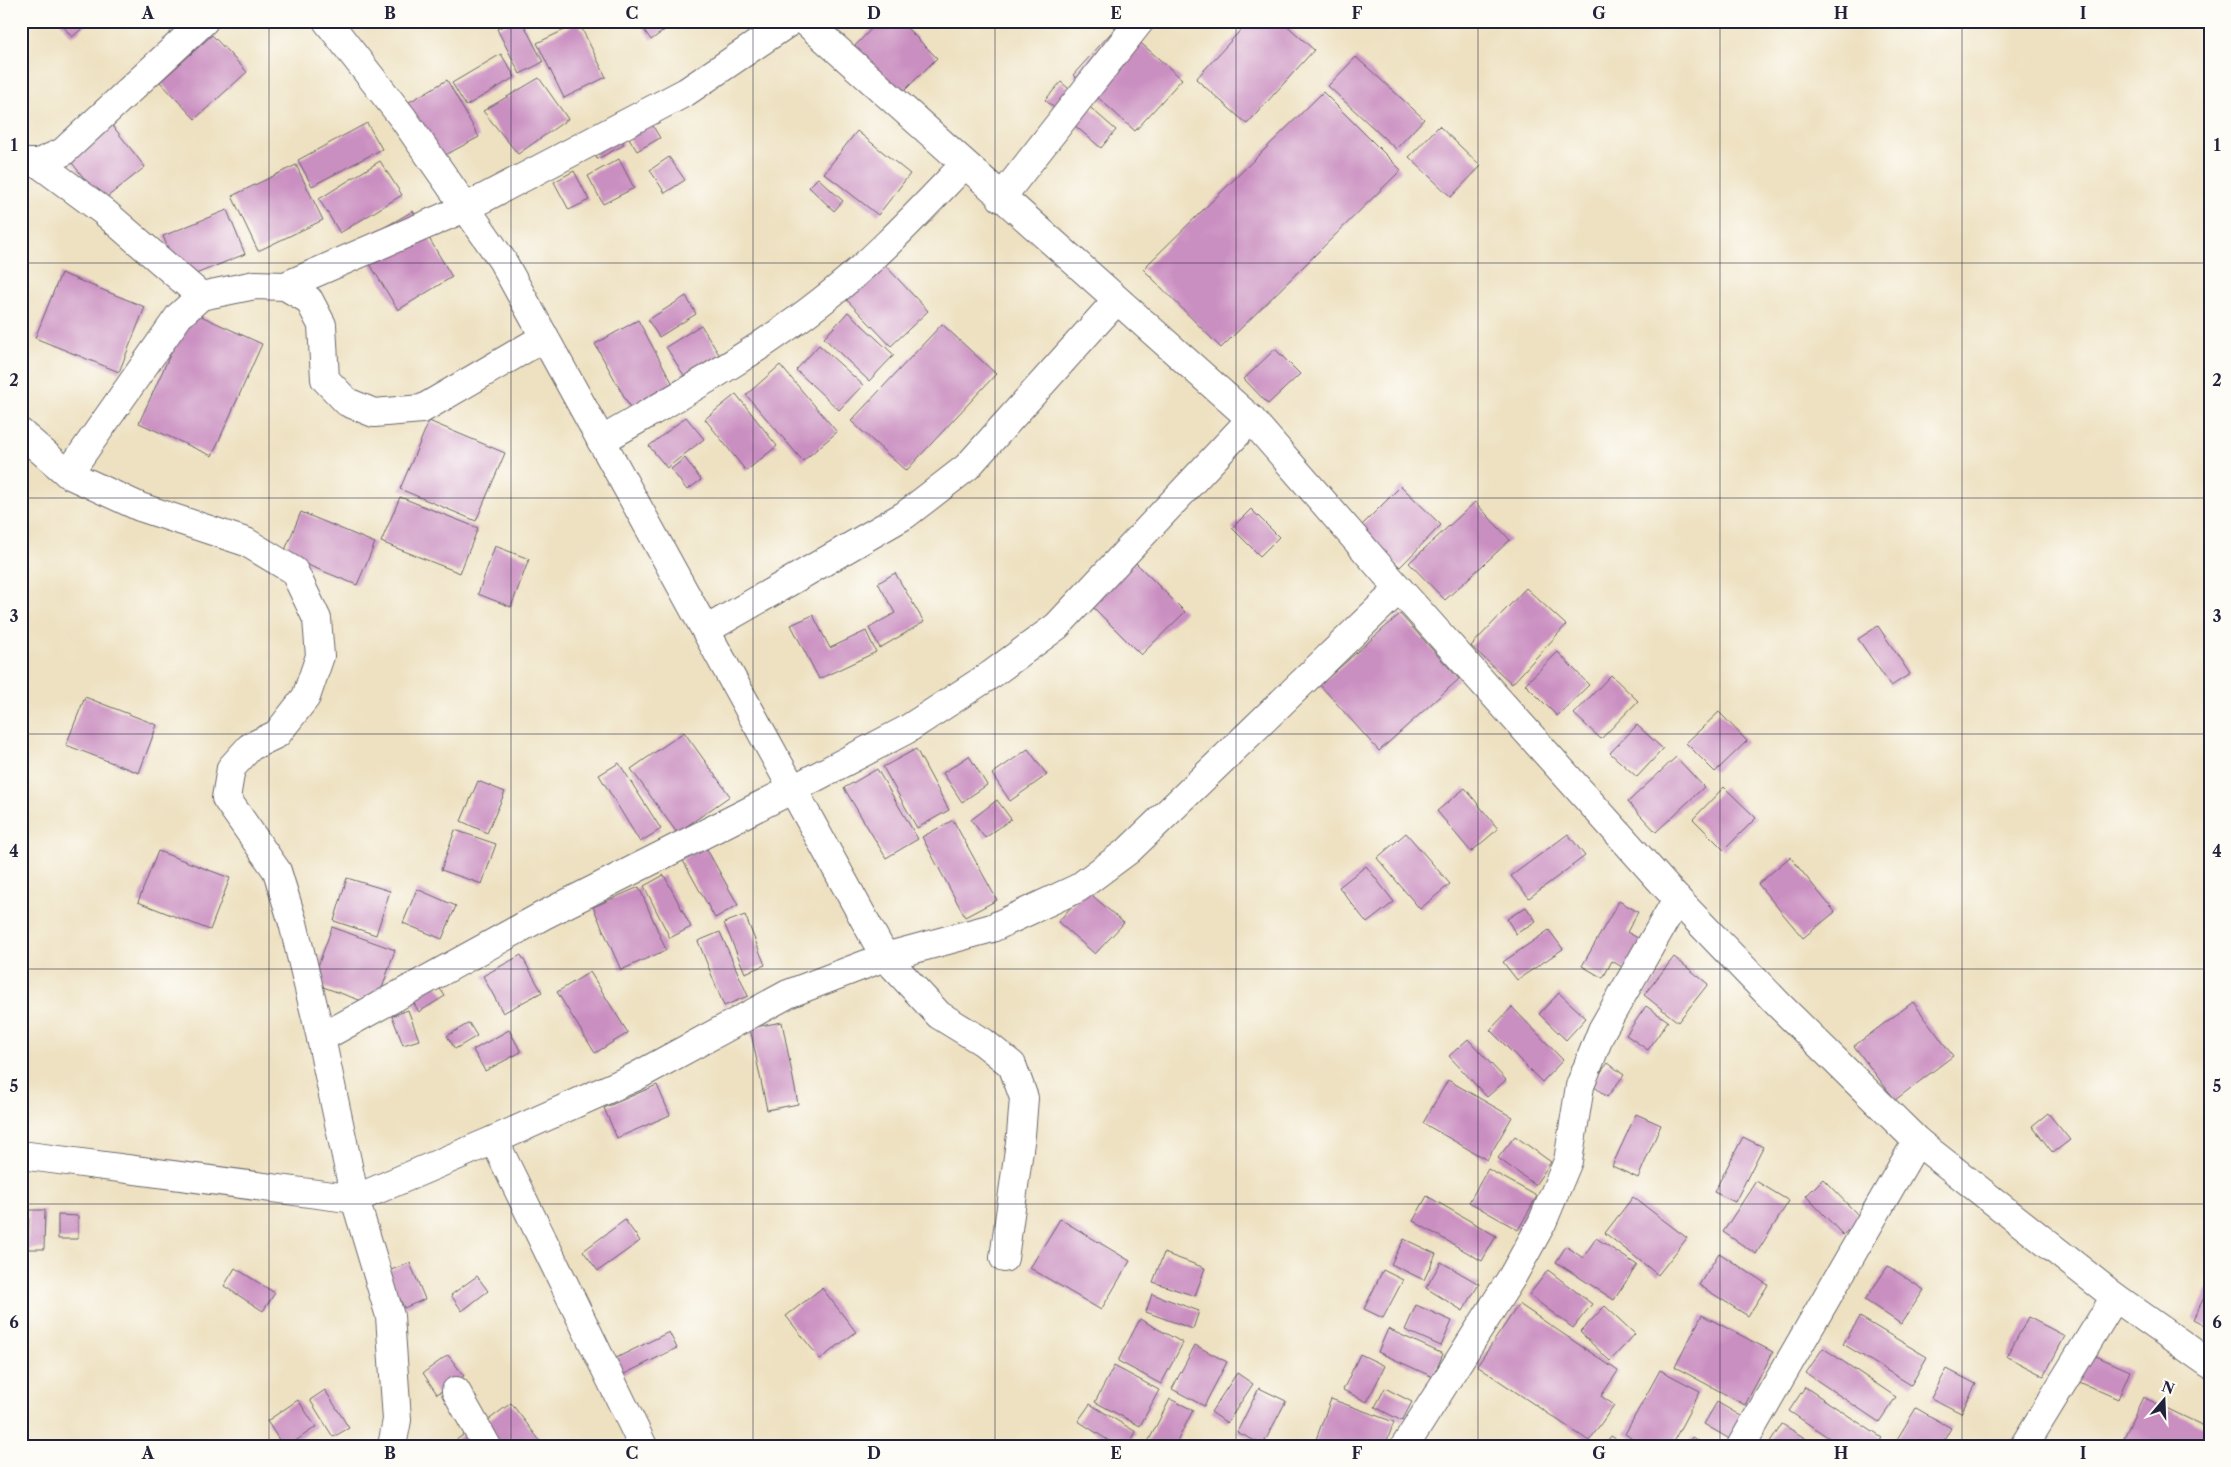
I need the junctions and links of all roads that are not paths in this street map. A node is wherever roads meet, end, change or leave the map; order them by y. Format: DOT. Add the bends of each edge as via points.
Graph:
graph roads {
  1 [pos="204,21"];
  2 [pos="327,21"];
  3 [pos="791,21"];
  4 [pos="806,21"];
  5 [pos="1140,21"];
  6 [pos="30,163"];
  7 [pos="964,165"];
  8 [pos="1001,198"];
  9 [pos="465,208"];
  10 [pos="285,286"];
  11 [pos="201,296"];
  12 [pos="1116,301"];
  13 [pos="544,337"];
  14 [pos="1251,419"];
  15 [pos="21,433"];
  16 [pos="601,441"];
  17 [pos="68,474"];
  18 [pos="1399,589"];
  19 [pos="706,630"];
  20 [pos="793,789"];
  21 [pos="1678,899"];
  22 [pos="884,957"];
  23 [pos="321,1038"];
  24 [pos="494,1140"];
  25 [pos="1917,1141"];
  26 [pos="21,1155"];
  27 [pos="355,1200"];
  28 [pos="1004,1258"];
  29 [pos="2115,1297"];
  30 [pos="2210,1364"];
  31 [pos="456,1391"];
  32 [pos="392,1446"];
  33 [pos="487,1446"];
  34 [pos="642,1446"];
  35 [pos="1405,1446"];
  36 [pos="1742,1446"];
  37 [pos="2024,1446"];
  1 -- 6 [label="street" via="63,152"];
  2 -- 9 [label="street" via="403,118"];
  3 -- 9 [label="street" via="686,92"];
  4 -- 7 [label="street"];
  5 -- 8 [label="street"];
  6 -- 11 [label="street" via="103,211"];
  7 -- 8 [label="street"];
  7 -- 16 [label="street" via="887,245 822,302 736,361"];
  8 -- 12 [label="street"];
  9 -- 10 [label="street"];
  9 -- 13 [label="street" via="502,260"];
  10 -- 11 [label="street" via="255,285"];
  10 -- 13 [label="street" via="309,300 322,325 325,379 347,402 374,413 422,409"];
  11 -- 17 [label="street" via="179,316"];
  12 -- 14 [label="street"];
  12 -- 19 [label="street" via="967,466 905,515"];
  13 -- 16 [label="street"];
  14 -- 18 [label="street"];
  14 -- 20 [label="street" via="1057,626 992,674 906,730"];
  15 -- 17 [label="street"];
  16 -- 19 [label="street"];
  17 -- 23 [label="street" via="140,507 246,542 294,571 317,619 320,656 306,697 277,734 250,747 231,768 226,798 277,871"];
  18 -- 21 [label="street"];
  18 -- 22 [label="street" via="1129,850 1078,888 992,928"];
  19 -- 20 [label="street"];
  20 -- 22 [label="street"];
  20 -- 23 [label="street" via="544,915"];
  21 -- 25 [label="street" via="1779,1005"];
  21 -- 35 [label="street" via="1602,1030 1580,1086 1568,1161 1542,1222 1512,1277"];
  22 -- 24 [label="street" via="788,994 635,1077"];
  22 -- 28 [label="street" via="939,1015 984,1042 1012,1065 1024,1098"];
  23 -- 27 [label="street"];
  24 -- 27 [label="street"];
  24 -- 34 [label="street"];
  25 -- 29 [label="street"];
  25 -- 36 [label="street"];
  26 -- 27 [label="street"];
  27 -- 32 [label="street" via="390,1316 396,1420"];
  29 -- 30 [label="street"];
  29 -- 37 [label="street"];
  31 -- 33 [label="street"];
}
